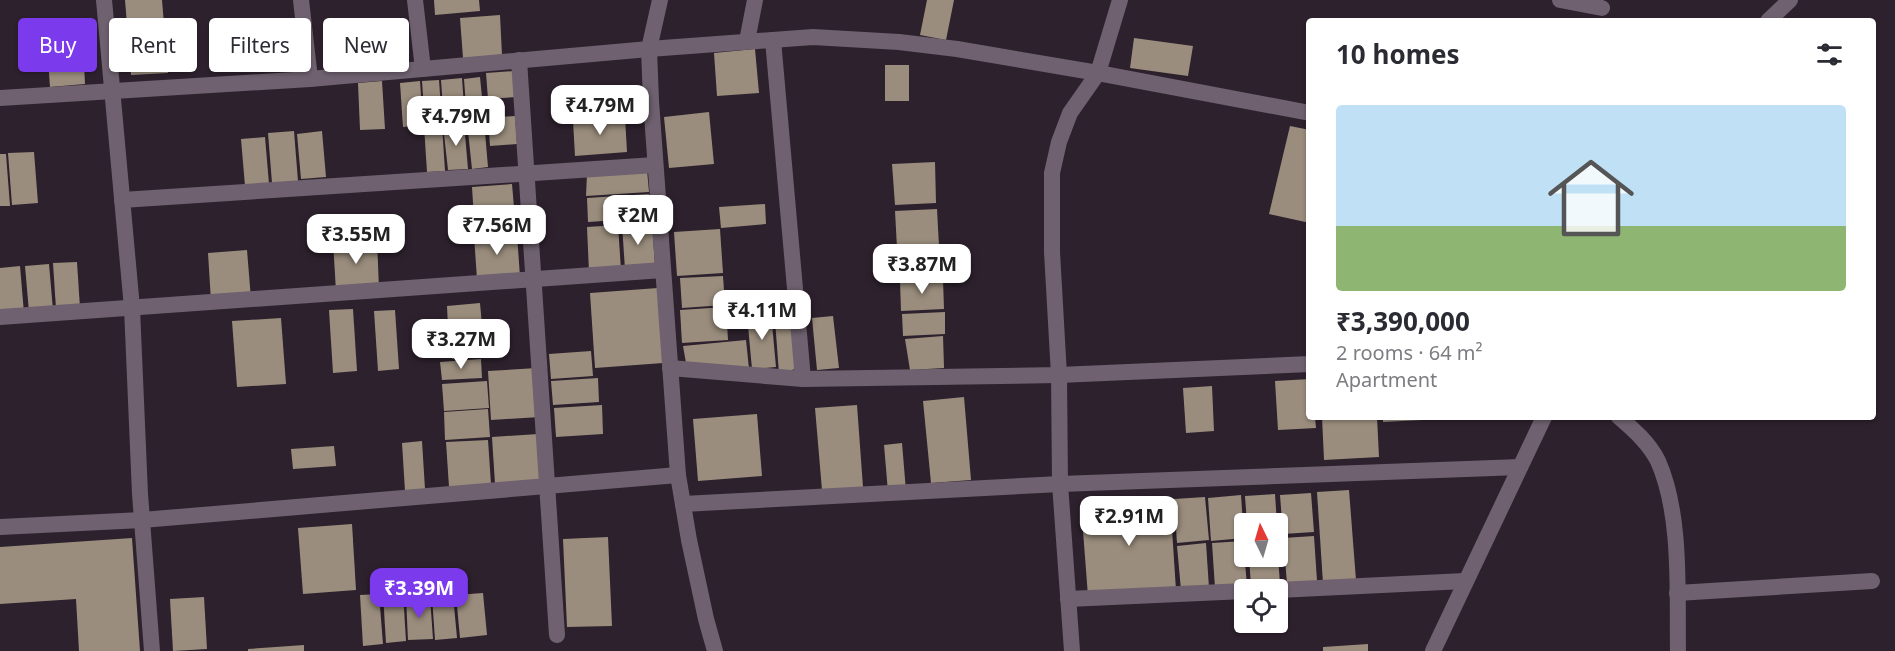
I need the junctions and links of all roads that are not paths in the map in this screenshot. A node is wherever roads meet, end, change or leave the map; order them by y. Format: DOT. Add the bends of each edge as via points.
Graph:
graph roads {
  1 [pos="104,0"];
  2 [pos="301,0"];
  3 [pos="415,0"];
  4 [pos="660,0"];
  5 [pos="755,0"];
  6 [pos="1120,0"];
  7 [pos="1560,0"];
  8 [pos="1790,0"];
  9 [pos="1602,10"];
  10 [pos="1771,18"];
  11 [pos="773,40"];
  12 [pos="747,41"];
  13 [pos="649,49"];
  14 [pos="519,60"];
  15 [pos="423,69"];
  16 [pos="1098,73"];
  17 [pos="310,79"];
  18 [pos="112,90"];
  19 [pos="0,98"];
  20 [pos="1306,112"];
  21 [pos="655,165"];
  22 [pos="527,173"];
  23 [pos="122,200"];
  24 [pos="663,270"];
  25 [pos="535,279"];
  26 [pos="132,308"];
  27 [pos="0,316"];
  28 [pos="1306,364"];
  29 [pos="670,368"];
  30 [pos="1059,375"];
  31 [pos="803,379"];
  32 [pos="1543,420"];
  33 [pos="1622,420"];
  34 [pos="1520,467"];
  35 [pos="678,475"];
  36 [pos="1060,484"];
  37 [pos="548,486"];
  38 [pos="683,504"];
  39 [pos="142,520"];
  40 [pos="0,527"];
  41 [pos="1465,581"];
  42 [pos="1872,581"];
  43 [pos="1288,590"];
  44 [pos="1234,591"];
  45 [pos="1677,593"];
  46 [pos="1068,599"];
  47 [pos="557,635"];
  48 [pos="152,651"];
  49 [pos="716,651"];
  50 [pos="1072,651"];
  51 [pos="1433,651"];
  52 [pos="1678,651"];
  1 -- 18 [label="street"];
  2 -- 17 [label="street"];
  3 -- 15 [label="street"];
  4 -- 13 [label="street"];
  5 -- 12 [label="street"];
  6 -- 16 [label="street"];
  7 -- 9 [label="street"];
  8 -- 10 [label="street"];
  11 -- 12 [label="street"];
  11 -- 16 [label="street" via="813,37 899,42"];
  11 -- 31 [label="street"];
  12 -- 13 [label="street"];
  13 -- 14 [label="street"];
  13 -- 21 [label="street"];
  14 -- 15 [label="street"];
  14 -- 22 [label="street"];
  15 -- 17 [label="street"];
  16 -- 20 [label="street"];
  16 -- 30 [label="street" via="1070,113 1052,174"];
  17 -- 18 [label="street"];
  18 -- 19 [label="street"];
  18 -- 23 [label="street"];
  21 -- 22 [label="street"];
  21 -- 24 [label="street"];
  22 -- 23 [label="street"];
  22 -- 25 [label="street"];
  23 -- 26 [label="street"];
  24 -- 25 [label="street"];
  24 -- 29 [label="street"];
  25 -- 26 [label="street"];
  25 -- 37 [label="street"];
  26 -- 27 [label="street"];
  26 -- 39 [label="street"];
  28 -- 30 [label="street"];
  29 -- 31 [label="street"];
  29 -- 35 [label="street"];
  30 -- 31 [label="street"];
  30 -- 36 [label="street"];
  32 -- 34 [label="street"];
  33 -- 45 [label="street" via="1640,435 1657,460 1671,498"];
  34 -- 36 [label="street"];
  34 -- 41 [label="street"];
  35 -- 37 [label="street"];
  35 -- 38 [label="street"];
  36 -- 38 [label="street"];
  36 -- 46 [label="street"];
  37 -- 39 [label="street"];
  37 -- 47 [label="street"];
  38 -- 49 [label="street"];
  39 -- 40 [label="street"];
  39 -- 48 [label="street"];
  41 -- 43 [label="street"];
  41 -- 51 [label="street"];
  42 -- 45 [label="street"];
  44 -- 46 [label="street"];
  45 -- 52 [label="street"];
  46 -- 50 [label="street"];
}
